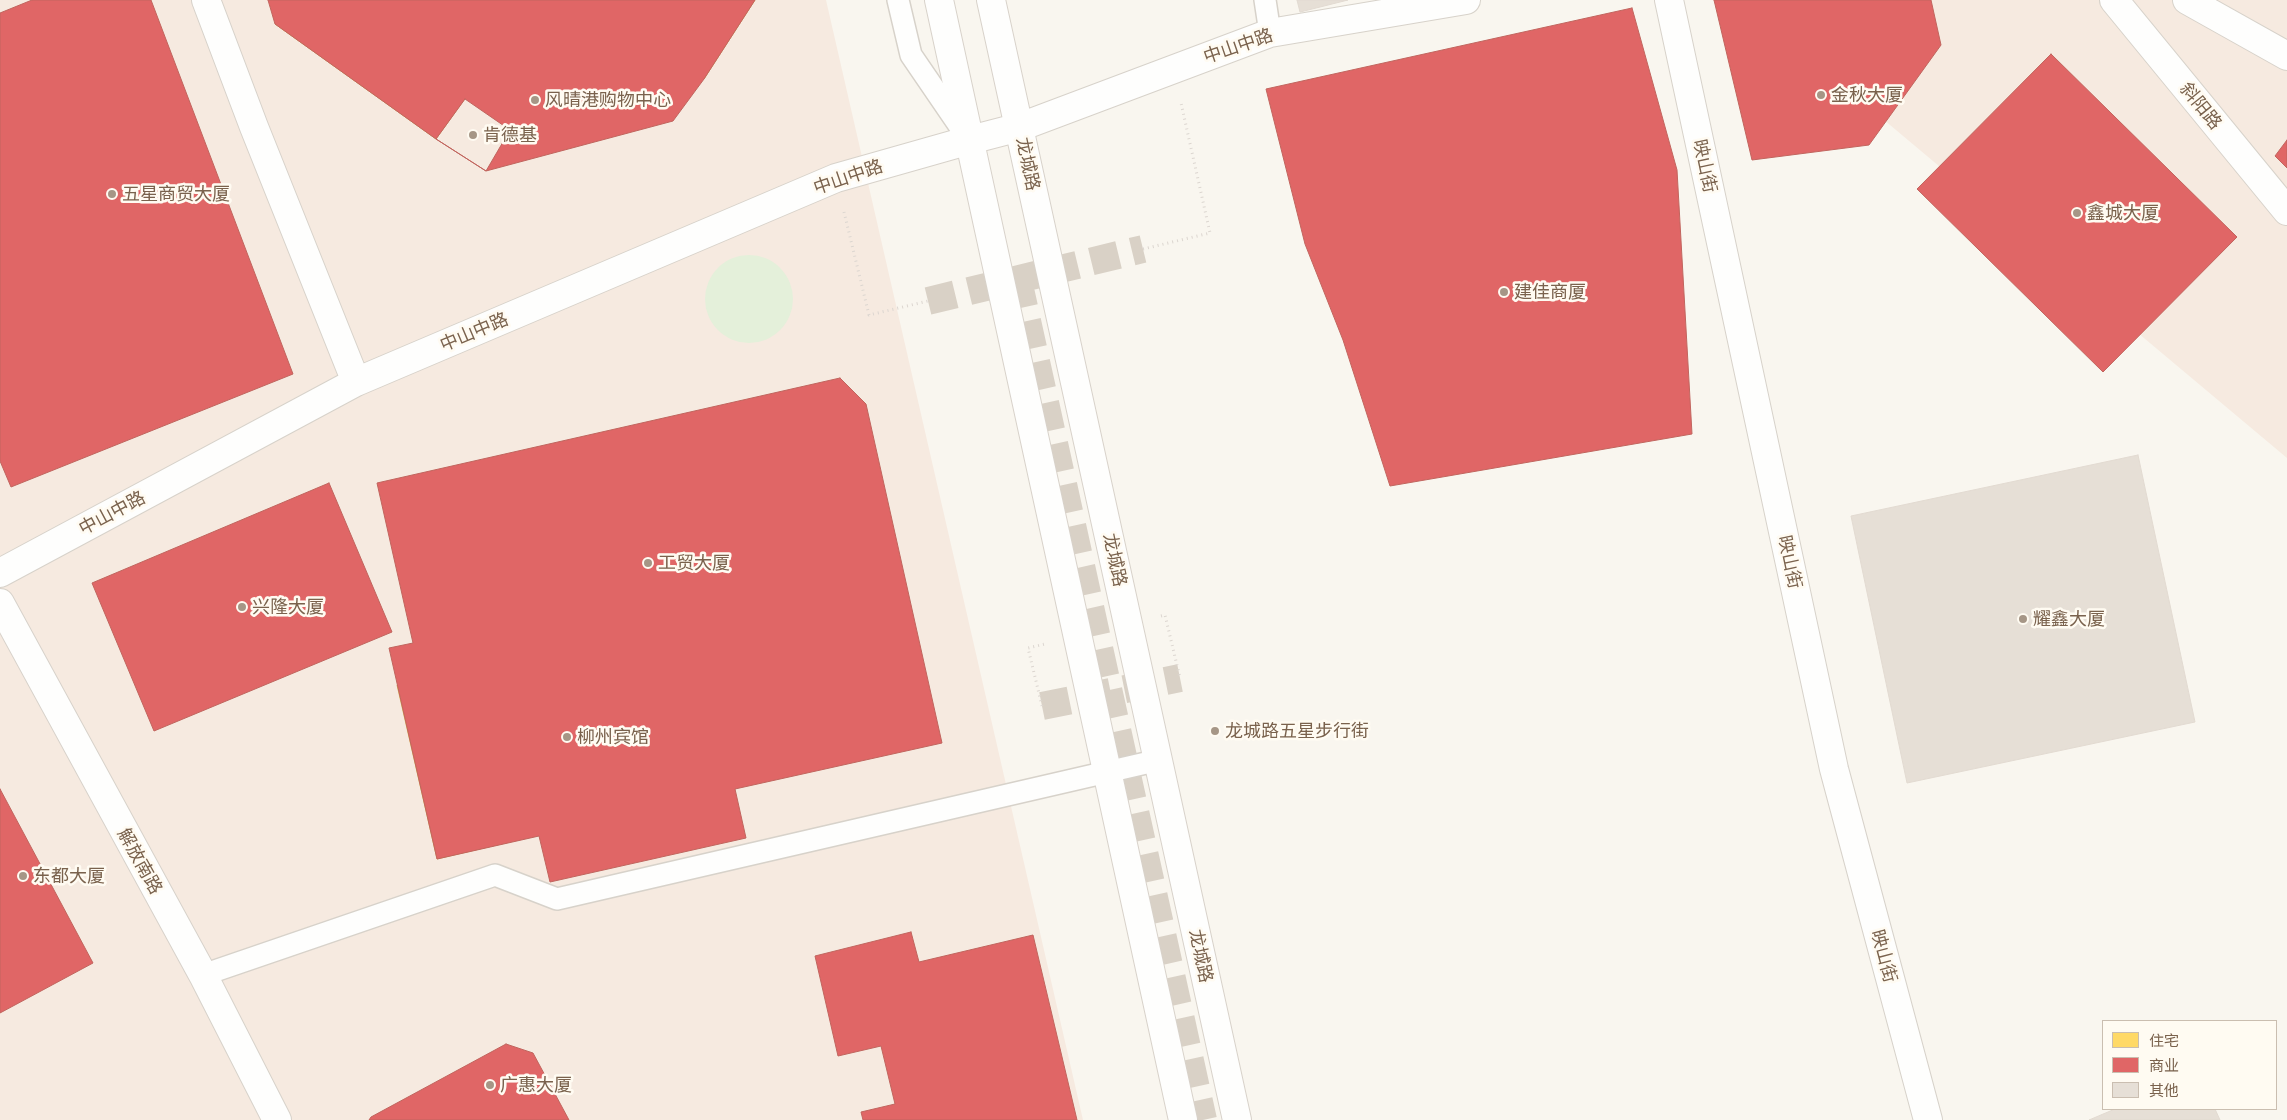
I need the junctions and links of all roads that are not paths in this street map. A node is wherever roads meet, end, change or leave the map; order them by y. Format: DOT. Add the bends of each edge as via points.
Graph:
graph roads {
  1 [pos="206,0"];
  2 [pos="898,0"];
  3 [pos="939,0"];
  4 [pos="991,0"];
  5 [pos="1264,0"];
  6 [pos="1466,0"];
  7 [pos="1669,0"];
  8 [pos="2114,0"];
  9 [pos="2187,0"];
  10 [pos="1270,33"];
  11 [pos="2287,56"];
  12 [pos="1020,128"];
  13 [pos="970,140"];
  14 [pos="2287,211"];
  15 [pos="356,382"];
  16 [pos="0,574"];
  17 [pos="0,603"];
  18 [pos="1159,760"];
  19 [pos="1107,771"];
  20 [pos="203,975"];
  21 [pos="277,1120"];
  22 [pos="1183,1120"];
  23 [pos="1237,1120"];
  24 [pos="1928,1120"];
  1 -- 15 [label="street"];
  2 -- 13 [label="lane" via="911,55"];
  3 -- 13 [label="street"];
  4 -- 12 [label="street, 龙城路"];
  5 -- 10 [label="lane"];
  6 -- 10 [label="street, 中山中路"];
  7 -- 24 [label="street, 映山街" via="1834,769"];
  8 -- 14 [label="street, 斜阳路"];
  9 -- 11 [label="street"];
  10 -- 12 [label="street, 中山中路"];
  12 -- 13 [label="street, 中山中路"];
  12 -- 18 [label="street, 龙城路"];
  13 -- 15 [label="street, 中山中路" via="836,178"];
  13 -- 19 [label="street"];
  15 -- 16 [label="street, 中山中路"];
  17 -- 20 [label="street, 解放南路"];
  18 -- 19 [label="lane"];
  18 -- 23 [label="street, 龙城路"];
  19 -- 20 [label="lane" via="557,899 495,875"];
  19 -- 22 [label="street"];
  20 -- 21 [label="street, 解放南路"];
}
